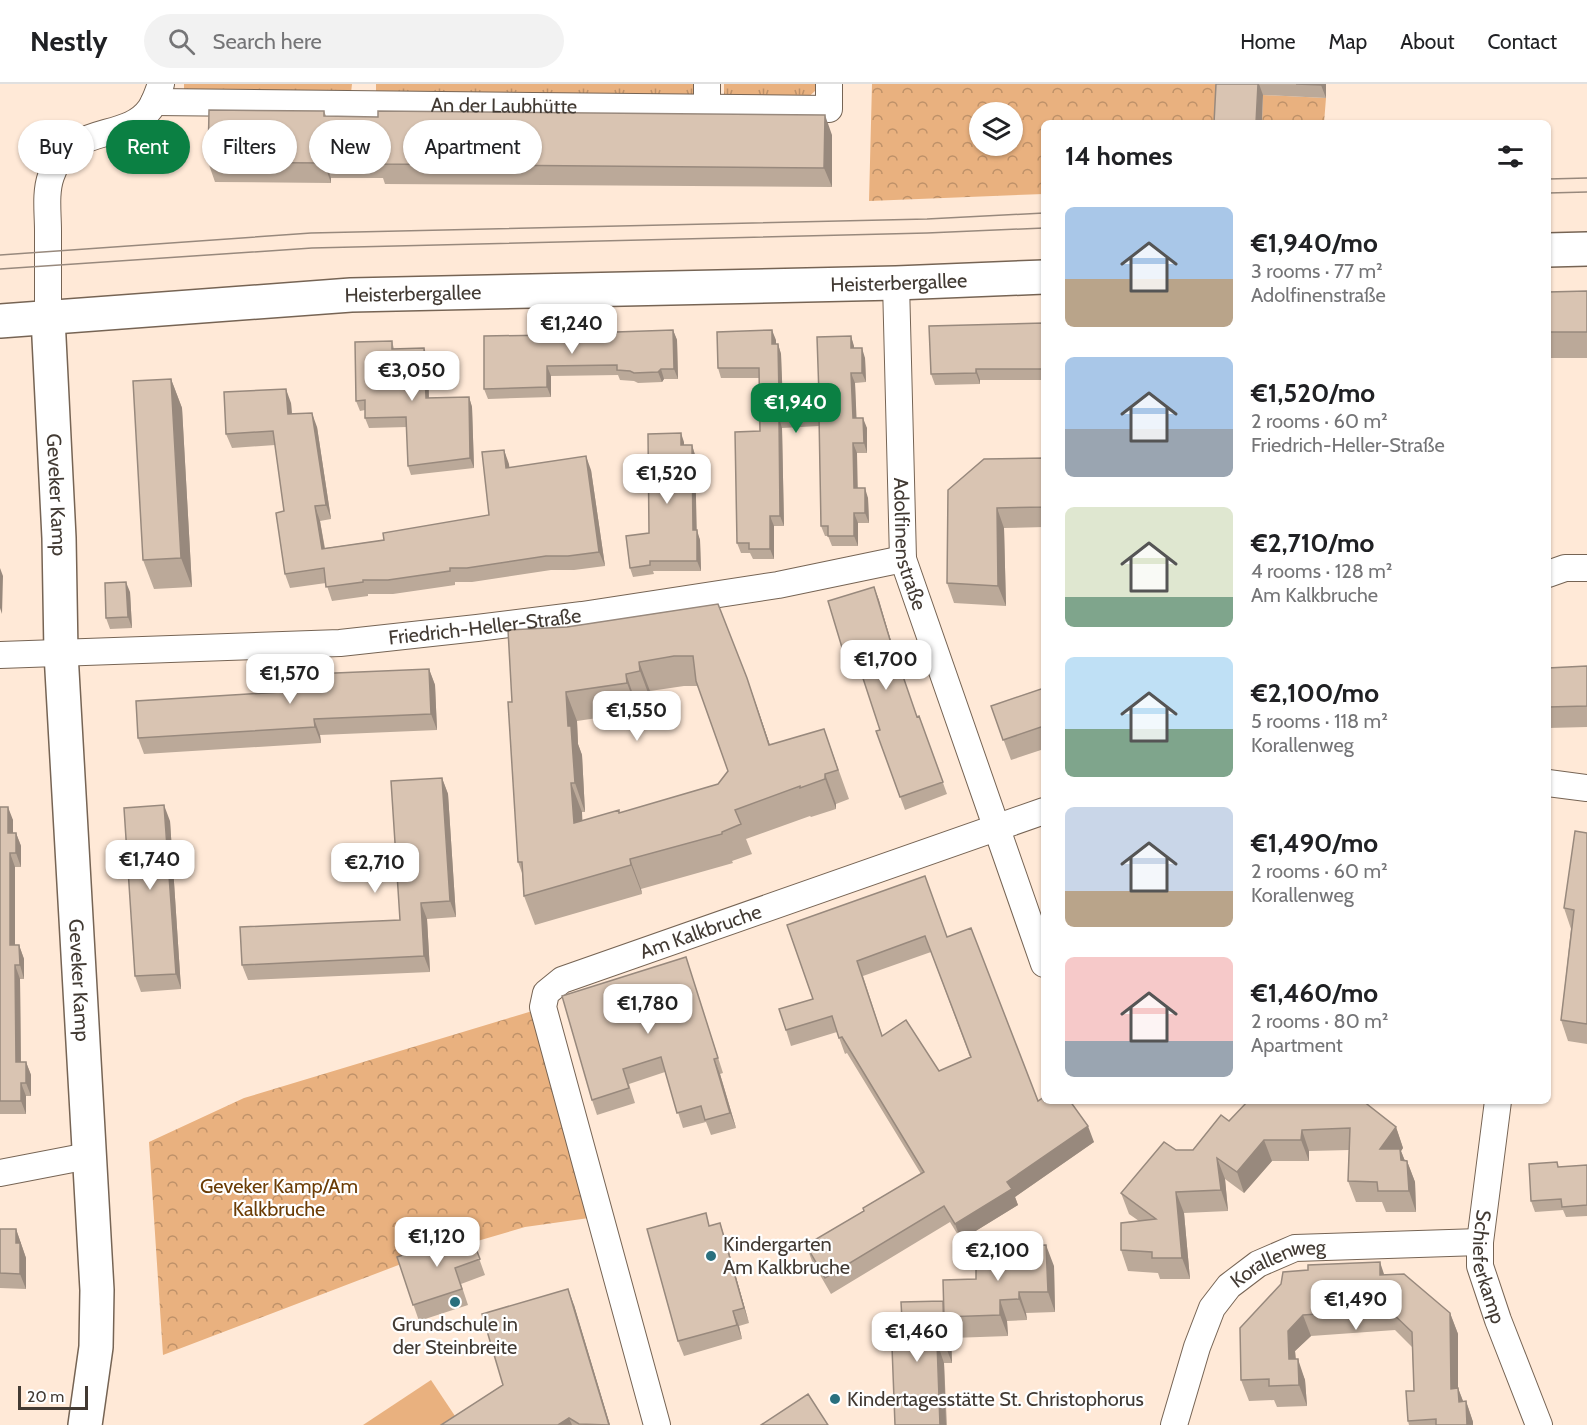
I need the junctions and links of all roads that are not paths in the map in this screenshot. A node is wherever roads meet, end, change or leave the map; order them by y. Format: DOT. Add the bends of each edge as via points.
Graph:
graph roads {
  1 [pos="829,84"];
  2 [pos="157,93"];
  3 [pos="359,94"];
  4 [pos="707,96"];
  5 [pos="1587,249"];
  6 [pos="1551,250"];
  7 [pos="1041,277"];
  8 [pos="896,283"];
  9 [pos="48,318"];
  10 [pos="0,321"];
  11 [pos="903,559"];
  12 [pos="1587,568"];
  13 [pos="1551,573"];
  14 [pos="61,653"];
  15 [pos="0,655"];
  16 [pos="1551,783"];
  17 [pos="1587,788"];
  18 [pos="1041,812"];
  19 [pos="996,829"];
  20 [pos="1041,956"];
  21 [pos="1498,1104"];
  22 [pos="88,1156"];
  23 [pos="0,1173"];
  24 [pos="1480,1242"];
  25 [pos="85,1425"];
  26 [pos="657,1425"];
  27 [pos="1174,1425"];
  28 [pos="1539,1425"];
  1 -- 4 [label="street, An der Laubhütte" via="829,109"];
  2 -- 3 [label="street, An der Laubhütte"];
  2 -- 9 [label="street" via="149,110 137,121 77,143 56,164 48,186"];
  3 -- 4 [label="street, An der Laubhütte"];
  5 -- 6 [label="street"];
  7 -- 8 [label="street, Heisterbergallee"];
  8 -- 9 [label="street, Heisterbergallee" via="351,295"];
  8 -- 11 [label="street, Adolfinenstraße"];
  9 -- 10 [label="street, Heisterbergallee"];
  9 -- 14 [label="street, Geveker Kamp"];
  11 -- 14 [label="street, Friedrich-Heller-Straße" via="778,585 477,628 340,643"];
  11 -- 19 [label="street, Adolfinenstraße"];
  12 -- 13 [label="street"];
  14 -- 15 [label="street, Friedrich-Heller-Straße"];
  14 -- 22 [label="street, Geveker Kamp"];
  16 -- 17 [label="street"];
  18 -- 19 [label="street, Am Kalkbruche"];
  19 -- 20 [label="street, Adolfinenstraße"];
  19 -- 26 [label="street, Am Kalkbruche" via="562,981 546,993 543,1007"];
  21 -- 24 [label="street, Schieferkamp"];
  22 -- 23 [label="street"];
  22 -- 25 [label="street, Geveker Kamp" via="97,1320"];
  24 -- 27 [label="street, Korallenweg" via="1295,1248 1258,1264 1228,1286 1212,1308"];
  24 -- 28 [label="street, Schieferkamp" via="1480,1266"];
}
